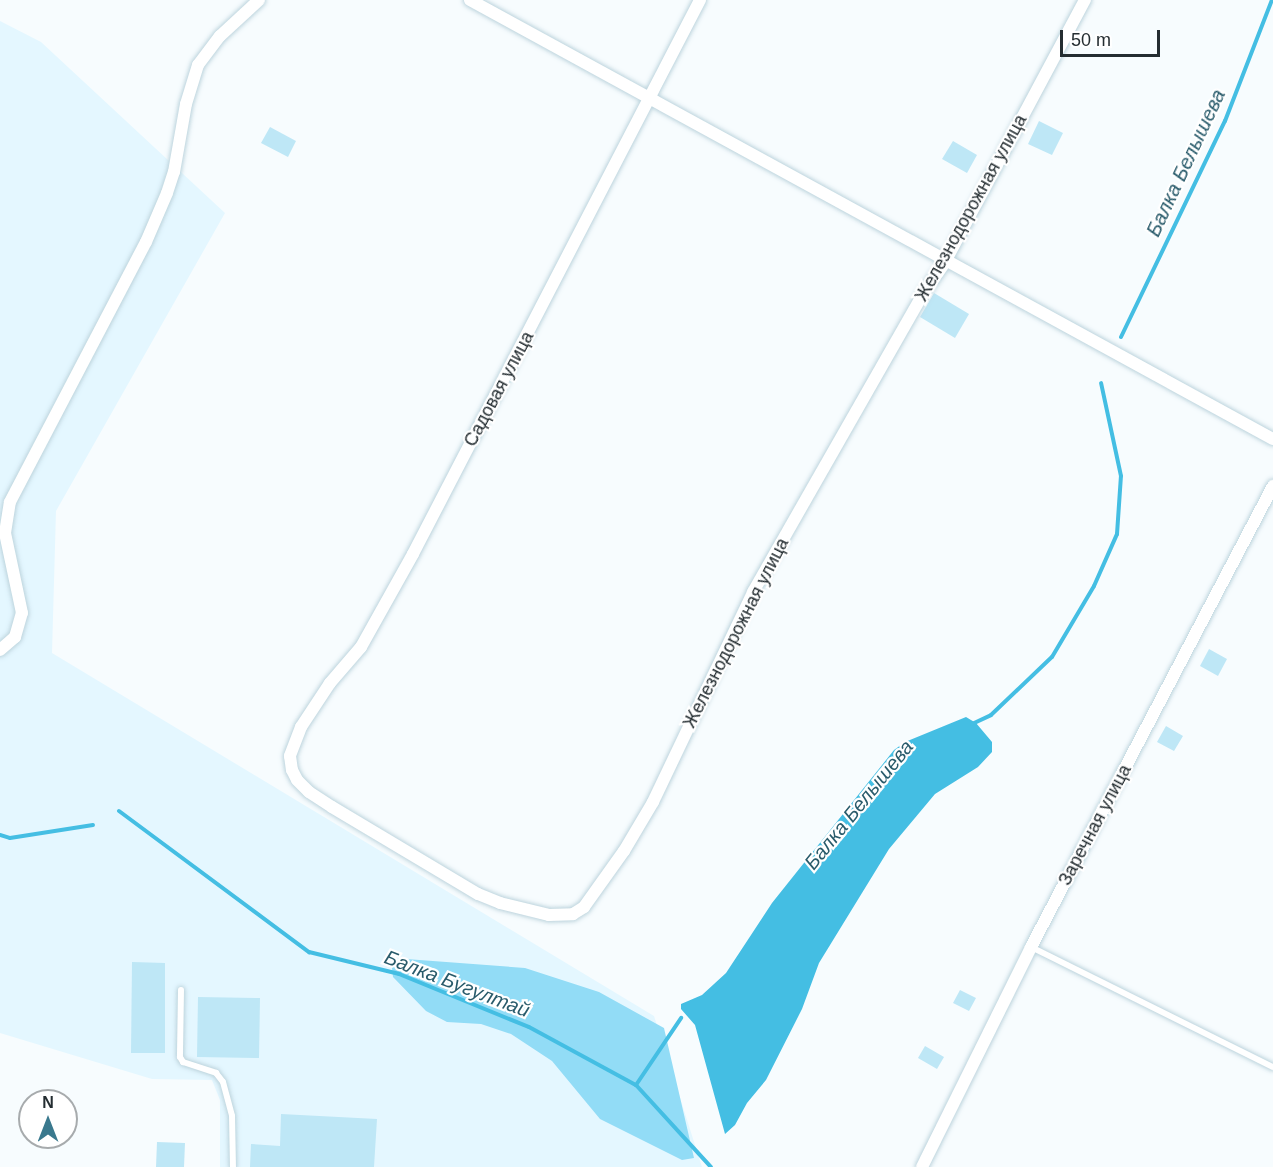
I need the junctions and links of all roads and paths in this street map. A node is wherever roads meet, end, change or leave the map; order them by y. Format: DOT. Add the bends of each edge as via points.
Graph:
graph roads {
  1 [pos="259,0"];
  2 [pos="470,0"];
  3 [pos="700,0"];
  4 [pos="1085,0"];
  5 [pos="649,99"];
  6 [pos="945,262"];
  7 [pos="1273,439"];
  8 [pos="1273,486"];
  9 [pos="0,650"];
  10 [pos="292,770"];
  11 [pos="1031,947"];
  12 [pos="180,990"];
  13 [pos="1273,1067"];
  14 [pos="233,1167"];
  15 [pos="922,1167"];
  1 -- 9 [label="street" via="219,36 198,65 186,104 176,164 146,242 10,502 5,533 22,613 15,637"];
  2 -- 5 [label="street"];
  3 -- 5 [label="street, Садовая улица"];
  4 -- 6 [label="street, Железнодорожная улица"];
  5 -- 6 [label="street"];
  5 -- 10 [label="street, Садовая улица" via="413,554 361,647 330,683 301,727 291,750"];
  6 -- 7 [label="street"];
  6 -- 10 [label="street, Железнодорожная улица" via="753,592 653,802 584,907 573,914 549,915 478,894 309,792"];
  8 -- 11 [label="street, Заречная улица"];
  11 -- 13 [label="lane"];
  11 -- 15 [label="street, Заречная улица"];
  12 -- 14 [label="lane" via="180,1057 183,1062 216,1073 223,1082 232,1116"];
}
